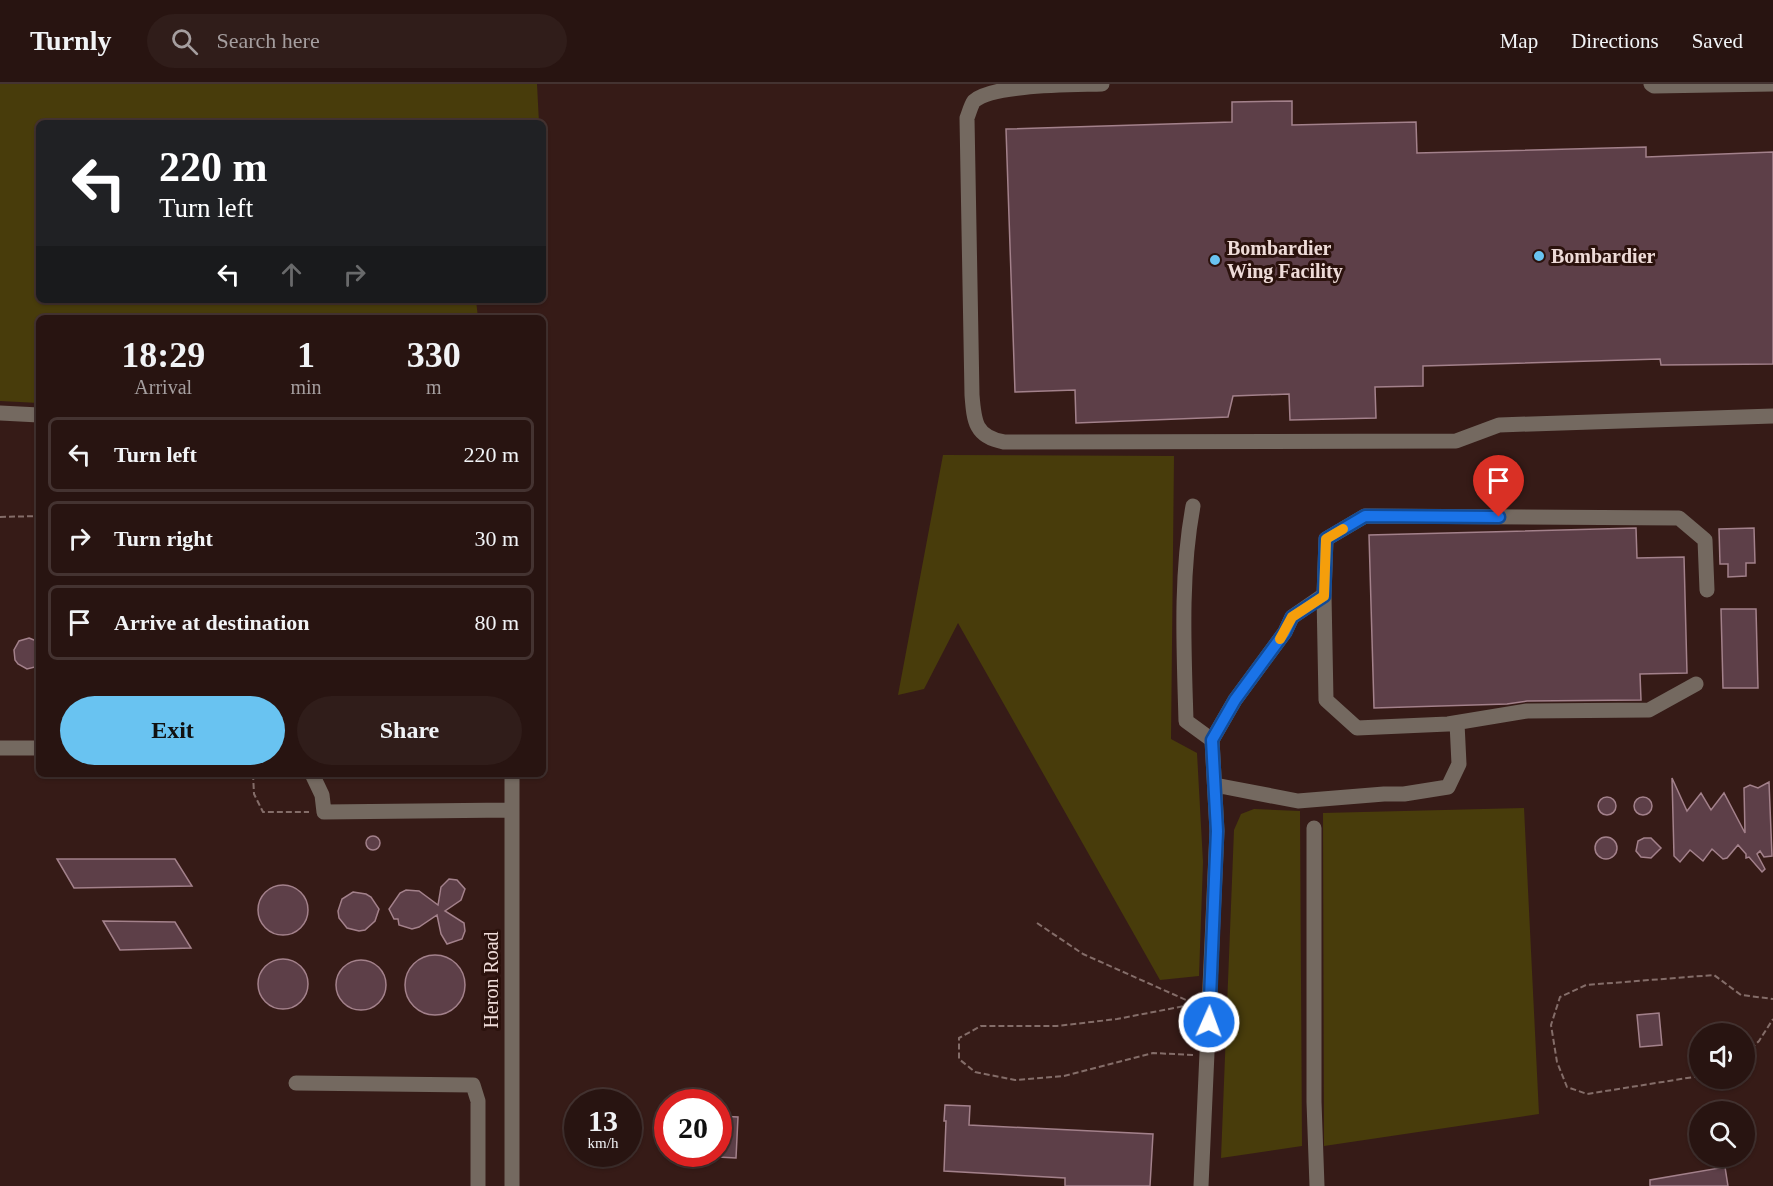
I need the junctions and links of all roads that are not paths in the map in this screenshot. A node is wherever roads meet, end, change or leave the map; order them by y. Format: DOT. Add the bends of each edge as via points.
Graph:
graph roads {
  1 [pos="1102,84"];
  2 [pos="1651,84"];
  3 [pos="1773,84"];
  4 [pos="0,413"];
  5 [pos="36,415"];
  6 [pos="1773,416"];
  7 [pos="1193,506"];
  8 [pos="1707,590"];
  9 [pos="1324,596"];
  10 [pos="1696,684"];
  11 [pos="1457,723"];
  12 [pos="1212,740"];
  13 [pos="0,748"];
  14 [pos="36,748"];
  15 [pos="313,777"];
  16 [pos="512,777"];
  17 [pos="1215,784"];
  18 [pos="512,810"];
  19 [pos="1314,828"];
  20 [pos="296,1083"];
  21 [pos="478,1186"];
  22 [pos="512,1186"];
  23 [pos="1201,1186"];
  24 [pos="1317,1186"];
  1 -- 6 [label="street" via="1010,86 975,101 966,118 973,415 979,430 990,439 1456,441 1499,426"];
  2 -- 3 [label="street"];
  4 -- 5 [label="street"];
  7 -- 12 [label="street" via="1184,612 1186,721"];
  8 -- 9 [label="street" via="1705,540 1679,518 1365,516 1326,539"];
  9 -- 11 [label="street" via="1326,700 1357,728"];
  9 -- 12 [label="street" via="1292,617"];
  10 -- 11 [label="street" via="1649,710 1527,711"];
  11 -- 17 [label="street" via="1459,764 1448,787 1404,795 1298,801"];
  12 -- 17 [label="street"];
  13 -- 14 [label="street"];
  15 -- 18 [label="street" via="322,795 324,812"];
  16 -- 18 [label="street, Heron Road"];
  17 -- 23 [label="street" via="1217,831 1202,1005 1207,1056"];
  18 -- 22 [label="street, Heron Road"];
  19 -- 24 [label="street"];
  20 -- 21 [label="street" via="473,1085 478,1101"];
}
